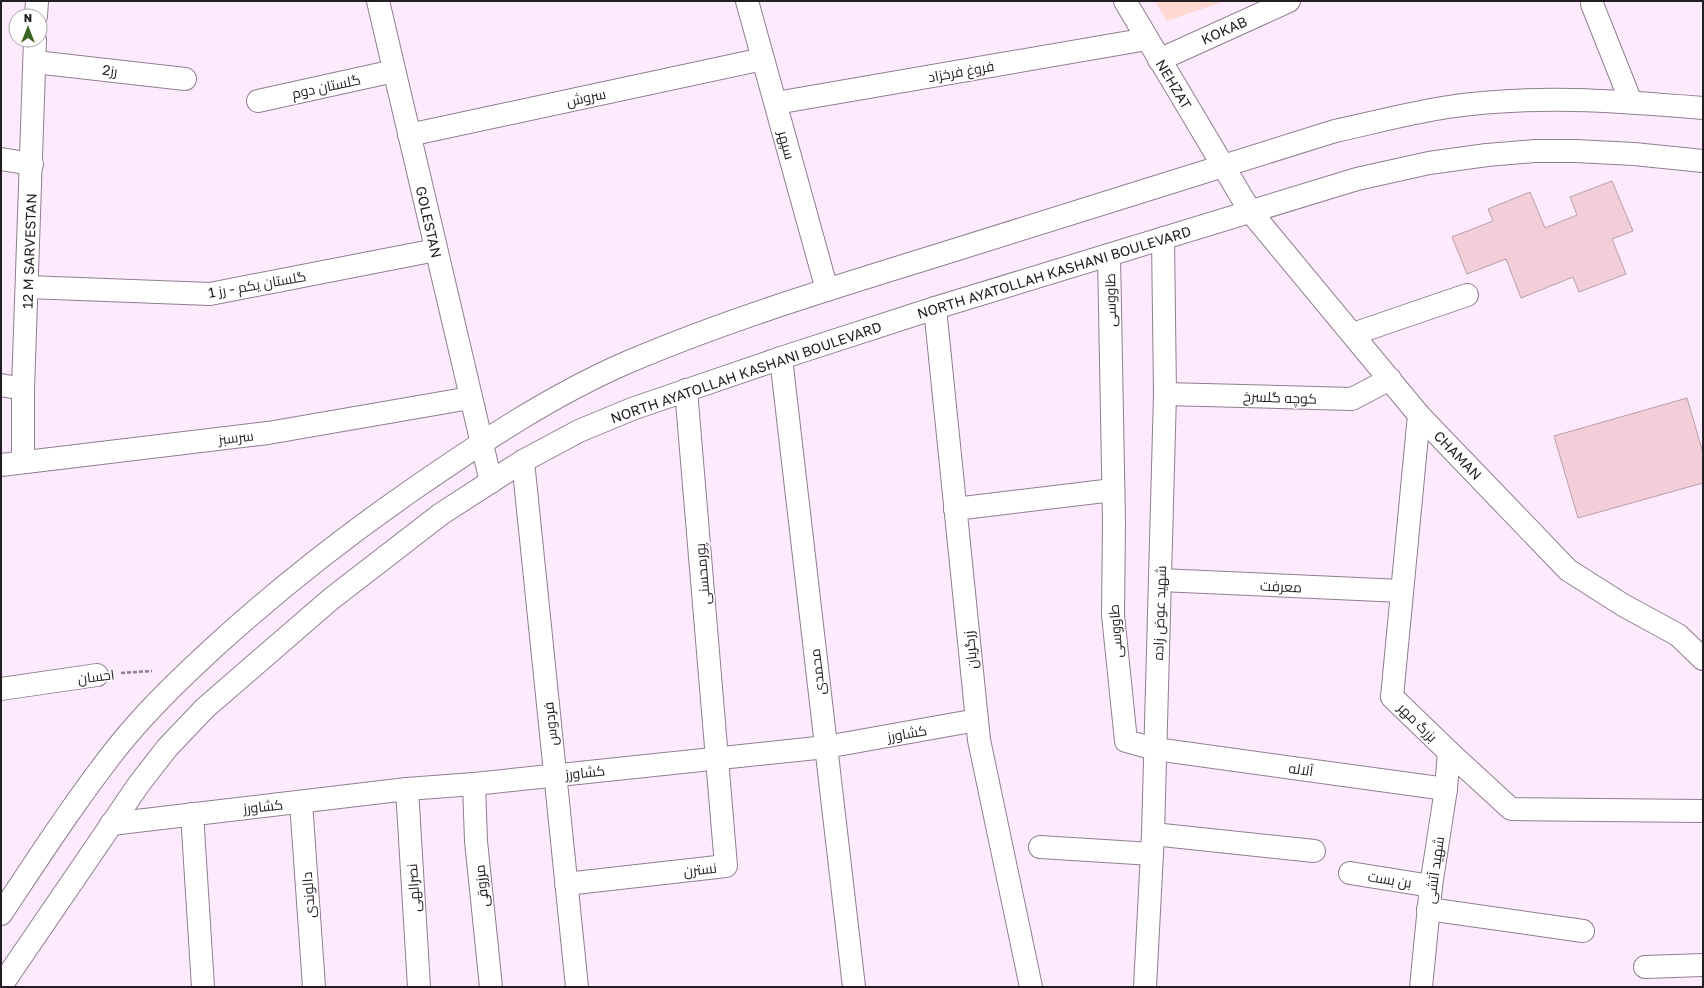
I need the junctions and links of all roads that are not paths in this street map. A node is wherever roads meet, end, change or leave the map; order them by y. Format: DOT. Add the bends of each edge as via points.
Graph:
graph roads {
  1 [pos="378,1"];
  2 [pos="747,1"];
  3 [pos="1124,1"];
  4 [pos="1289,1"];
  5 [pos="1592,4"];
  6 [pos="1147,39"];
  7 [pos="36,48"];
  8 [pos="763,59"];
  9 [pos="1159,60"];
  10 [pos="35,62"];
  11 [pos="394,71"];
  12 [pos="185,79"];
  13 [pos="258,101"];
  14 [pos="1631,102"];
  15 [pos="776,103"];
  16 [pos="1703,108"];
  17 [pos="409,135"];
  18 [pos="1,159"];
  19 [pos="1702,163"];
  20 [pos="32,164"];
  21 [pos="1223,166"];
  22 [pos="1250,211"];
  23 [pos="1163,238"];
  24 [pos="436,250"];
  25 [pos="1109,255"];
  26 [pos="28,288"];
  27 [pos="827,290"];
  28 [pos="1467,295"];
  29 [pos="935,308"];
  30 [pos="1353,334"];
  31 [pos="781,358"];
  32 [pos="1390,379"];
  33 [pos="1,385"];
  34 [pos="23,389"];
  35 [pos="686,390"];
  36 [pos="1166,394"];
  37 [pos="470,398"];
  38 [pos="1420,415"];
  39 [pos="480,443"];
  40 [pos="523,461"];
  41 [pos="22,462"];
  42 [pos="1,465"];
  43 [pos="491,482"];
  44 [pos="1113,490"];
  45 [pos="956,509"];
  46 [pos="1160,580"];
  47 [pos="1402,591"];
  48 [pos="1703,659"];
  49 [pos="97,675"];
  50 [pos="1,689"];
  51 [pos="977,720"];
  52 [pos="826,747"];
  53 [pos="1155,749"];
  54 [pos="1449,752"];
  55 [pos="718,759"];
  56 [pos="556,774"];
  57 [pos="474,784"];
  58 [pos="407,789"];
  59 [pos="1446,789"];
  60 [pos="301,802"];
  61 [pos="1703,811"];
  62 [pos="192,814"];
  63 [pos="110,824"];
  64 [pos="1152,844"];
  65 [pos="1040,847"];
  66 [pos="1314,851"];
  67 [pos="1350,873"];
  68 [pos="566,884"];
  69 [pos="1431,886"];
  70 [pos="1428,909"];
  71 [pos="1,914"];
  72 [pos="1583,931"];
  73 [pos="1703,965"];
  74 [pos="1645,967"];
  75 [pos="1,986"];
  76 [pos="202,987"];
  77 [pos="314,987"];
  78 [pos="420,987"];
  79 [pos="491,987"];
  80 [pos="577,987"];
  81 [pos="854,987"];
  82 [pos="1031,987"];
  83 [pos="1145,987"];
  84 [pos="1421,987"];
  1 -- 11 [label="street, GOLESTAN"];
  2 -- 8 [label="street, سپهر"];
  3 -- 6 [label="street, NEHZAT"];
  4 -- 9 [label="street, KOKAB"];
  5 -- 14 [label="street"];
  6 -- 9 [label="street, NEHZAT"];
  6 -- 15 [label="street, فروغ فرخزاد"];
  7 -- 10 [label="street, 12 M SARVESTAN"];
  8 -- 15 [label="street, سپهر"];
  8 -- 17 [label="street, سروش"];
  9 -- 21 [label="street, NEHZAT"];
  10 -- 12 [label="street, رز2"];
  10 -- 20 [label="street, 12 M SARVESTAN"];
  11 -- 13 [label="street, گلستان دوم"];
  11 -- 17 [label="street, GOLESTAN"];
  14 -- 16 [label="street"];
  14 -- 21 [label="street" via="1538,100 1449,106 1334,132"];
  15 -- 27 [label="street, سپهر"];
  17 -- 24 [label="street, GOLESTAN"];
  18 -- 20 [label="street"];
  19 -- 22 [label="street, NORTH AYATOLLAH KASHANI BOULEVARD" via="1575,151 1487,155 1429,163 1364,178"];
  20 -- 26 [label="street, 12 M SARVESTAN"];
  21 -- 22 [label="street, NEHZAT"];
  21 -- 27 [label="street"];
  22 -- 23 [label="street, NORTH AYATOLLAH KASHANI BOULEVARD"];
  22 -- 30 [label="street, CHAMAN"];
  23 -- 25 [label="street, NORTH AYATOLLAH KASHANI BOULEVARD"];
  23 -- 36 [label="street, شهید عوض زاده"];
  24 -- 26 [label="street, گلستان یکم - رز 1" via="210,294"];
  24 -- 37 [label="street, GOLESTAN"];
  25 -- 29 [label="street, NORTH AYATOLLAH KASHANI BOULEVARD"];
  25 -- 44 [label="street, طاووسی"];
  26 -- 34 [label="street, 12 M SARVESTAN"];
  27 -- 39 [label="street" via="709,330 625,363 542,406"];
  28 -- 30 [label="street"];
  29 -- 31 [label="street, NORTH AYATOLLAH KASHANI BOULEVARD"];
  29 -- 45 [label="street, زرگریان"];
  30 -- 32 [label="street, CHAMAN"];
  31 -- 35 [label="street, NORTH AYATOLLAH KASHANI BOULEVARD"];
  31 -- 52 [label="street, محمدی"];
  32 -- 36 [label="street, کوچه گلسرخ" via="1352,399"];
  32 -- 38 [label="street, CHAMAN"];
  33 -- 34 [label="street"];
  34 -- 41 [label="street, 12 M SARVESTAN"];
  35 -- 40 [label="street, NORTH AYATOLLAH KASHANI BOULEVARD" via="632,409 579,432"];
  35 -- 55 [label="street, پورمحسنی"];
  36 -- 46 [label="street, شهید عوض زاده"];
  37 -- 39 [label="street, GOLESTAN"];
  37 -- 41 [label="street, سرسبز" via="268,433"];
  38 -- 47 [label="street, بزرگ مهر"];
  38 -- 48 [label="street, CHAMAN" via="1568,570 1623,605 1678,635"];
  39 -- 43 [label="street, GOLESTAN"];
  39 -- 71 [label="street" via="366,522 294,577 156,703 80,798"];
  40 -- 43 [label="street, NORTH AYATOLLAH KASHANI BOULEVARD"];
  40 -- 56 [label="street, فردوس"];
  41 -- 42 [label="street, سرسبز"];
  43 -- 63 [label="street, NORTH AYATOLLAH KASHANI BOULEVARD" via="441,514 343,589 205,708 166,748"];
  44 -- 45 [label="street"];
  44 -- 53 [label="street, طاووسی" via="1113,615 1126,741"];
  45 -- 51 [label="street, زرگریان"];
  46 -- 47 [label="street, معرفت"];
  46 -- 53 [label="street, شهید عوض زاده"];
  47 -- 54 [label="street, بزرگ مهر" via="1392,697"];
  49 -- 50 [label="street, احسان"];
  51 -- 52 [label="street, کشاورز"];
  51 -- 82 [label="street, زرگریان" via="979,740"];
  52 -- 55 [label="street, کشاورز"];
  52 -- 81 [label="street, محمدی"];
  53 -- 59 [label="street, آلاله"];
  53 -- 64 [label="street, شهید عوض زاده"];
  54 -- 59 [label="street, شهید آتشی"];
  54 -- 61 [label="street, بزرگ مهر" via="1510,809"];
  55 -- 56 [label="street, کشاورز"];
  55 -- 68 [label="street, نسترن" via="726,866"];
  56 -- 57 [label="street, کشاورز"];
  56 -- 68 [label="street, فردوس"];
  57 -- 58 [label="street, کشاورز"];
  57 -- 79 [label="street, مرزوقی" via="476,841"];
  58 -- 60 [label="street, کشاورز"];
  58 -- 78 [label="street, نصرالهی"];
  59 -- 69 [label="street, شهید آتشی"];
  60 -- 62 [label="street, کشاورز"];
  60 -- 77 [label="street, دالوندی"];
  62 -- 63 [label="street, کشاورز"];
  62 -- 76 [label="street"];
  63 -- 75 [label="street, NORTH AYATOLLAH KASHANI BOULEVARD"];
  64 -- 65 [label="street"];
  64 -- 66 [label="street"];
  64 -- 83 [label="street, شهید عوض زاده"];
  67 -- 69 [label="street, بن بست"];
  68 -- 80 [label="street, فردوس"];
  69 -- 70 [label="street, شهید آتشی"];
  70 -- 72 [label="street"];
  70 -- 84 [label="street, شهید آتشی"];
  73 -- 74 [label="street"];
}
